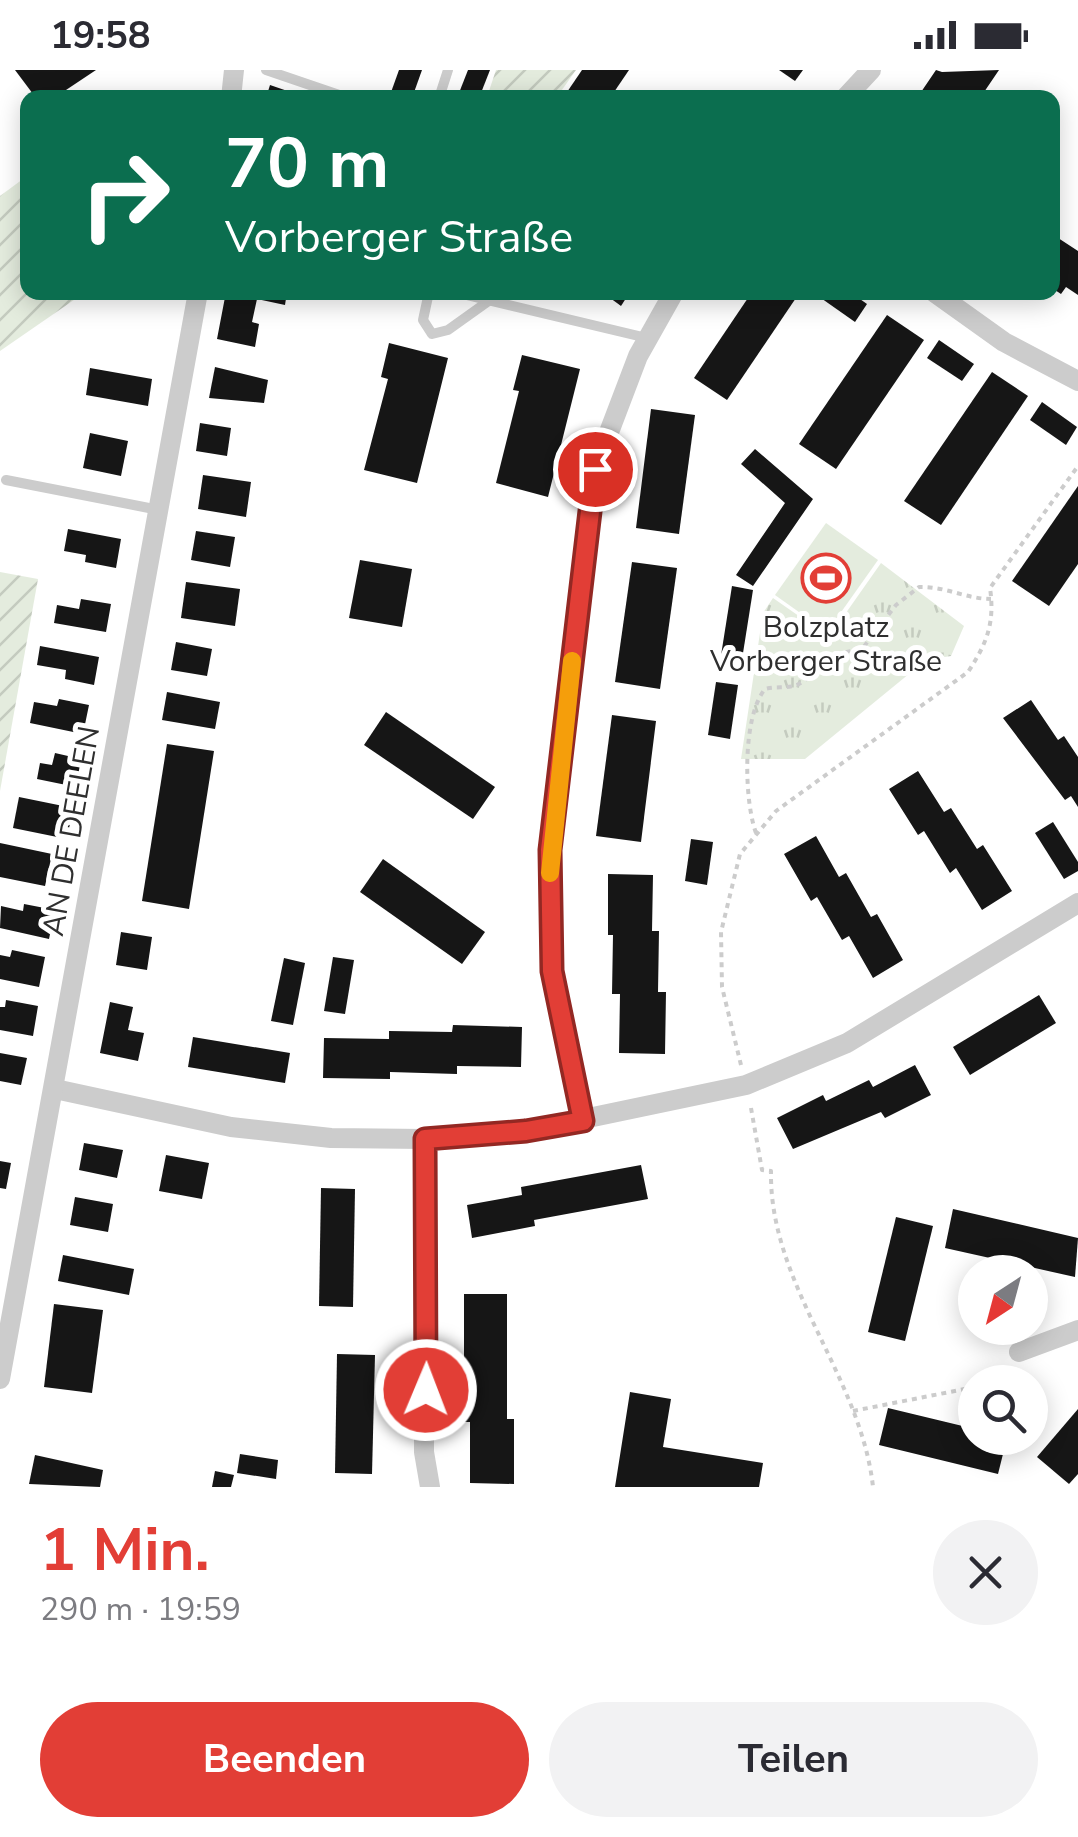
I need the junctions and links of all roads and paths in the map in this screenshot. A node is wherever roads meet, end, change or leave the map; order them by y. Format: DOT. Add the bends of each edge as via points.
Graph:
graph roads {
  1 [pos="266,70"];
  2 [pos="871,70"];
  3 [pos="325,90"];
  4 [pos="852,90"];
  5 [pos="197,300"];
  6 [pos="428,300"];
  7 [pos="490,300"];
  8 [pos="669,300"];
  9 [pos="945,300"];
  10 [pos="647,338"];
  11 [pos="1078,381"];
  12 [pos="1078,466"];
  13 [pos="6,480"];
  14 [pos="160,510"];
  15 [pos="992,598"];
  16 [pos="756,834"];
  17 [pos="1078,903"];
  18 [pos="746,1085"];
  19 [pos="55,1089"];
  20 [pos="583,1121"];
  21 [pos="425,1139"];
  22 [pos="1078,1330"];
  23 [pos="1019,1352"];
  24 [pos="0,1379"];
  25 [pos="958,1390"];
  26 [pos="853,1411"];
  27 [pos="430,1487"];
  28 [pos="872,1487"];
  1 -- 3 [label="lane"];
  2 -- 4 [label="street"];
  5 -- 14 [label="street, AN DE DEELEN"];
  6 -- 7 [label="lane" via="424,320 432,334"];
  7 -- 10 [label="lane"];
  8 -- 10 [label="street"];
  9 -- 11 [label="street" via="1004,342"];
  10 -- 20 [label="street" via="595,469 550,850 552,971"];
  12 -- 15 [label="path" via="990,588"];
  13 -- 14 [label="lane"];
  14 -- 19 [label="street, AN DE DEELEN"];
  15 -- 16 [label="path" via="988,641 968,672 776,811"];
  15 -- 16 [label="path" via="919,587 862,649 828,655 786,689 766,689 757,699 747,795"];
  16 -- 18 [label="path" via="740,854 721,932 722,988"];
  17 -- 18 [label="street" via="847,1043"];
  18 -- 20 [label="street"];
  18 -- 26 [label="path" via="762,1170 771,1171 784,1250"];
  19 -- 21 [label="street" via="231,1127"];
  19 -- 24 [label="street, AN DE DEELEN"];
  20 -- 21 [label="street"];
  21 -- 27 [label="street" via="424,1452"];
  22 -- 23 [label="street"];
  25 -- 26 [label="path"];
  26 -- 28 [label="path"];
}
